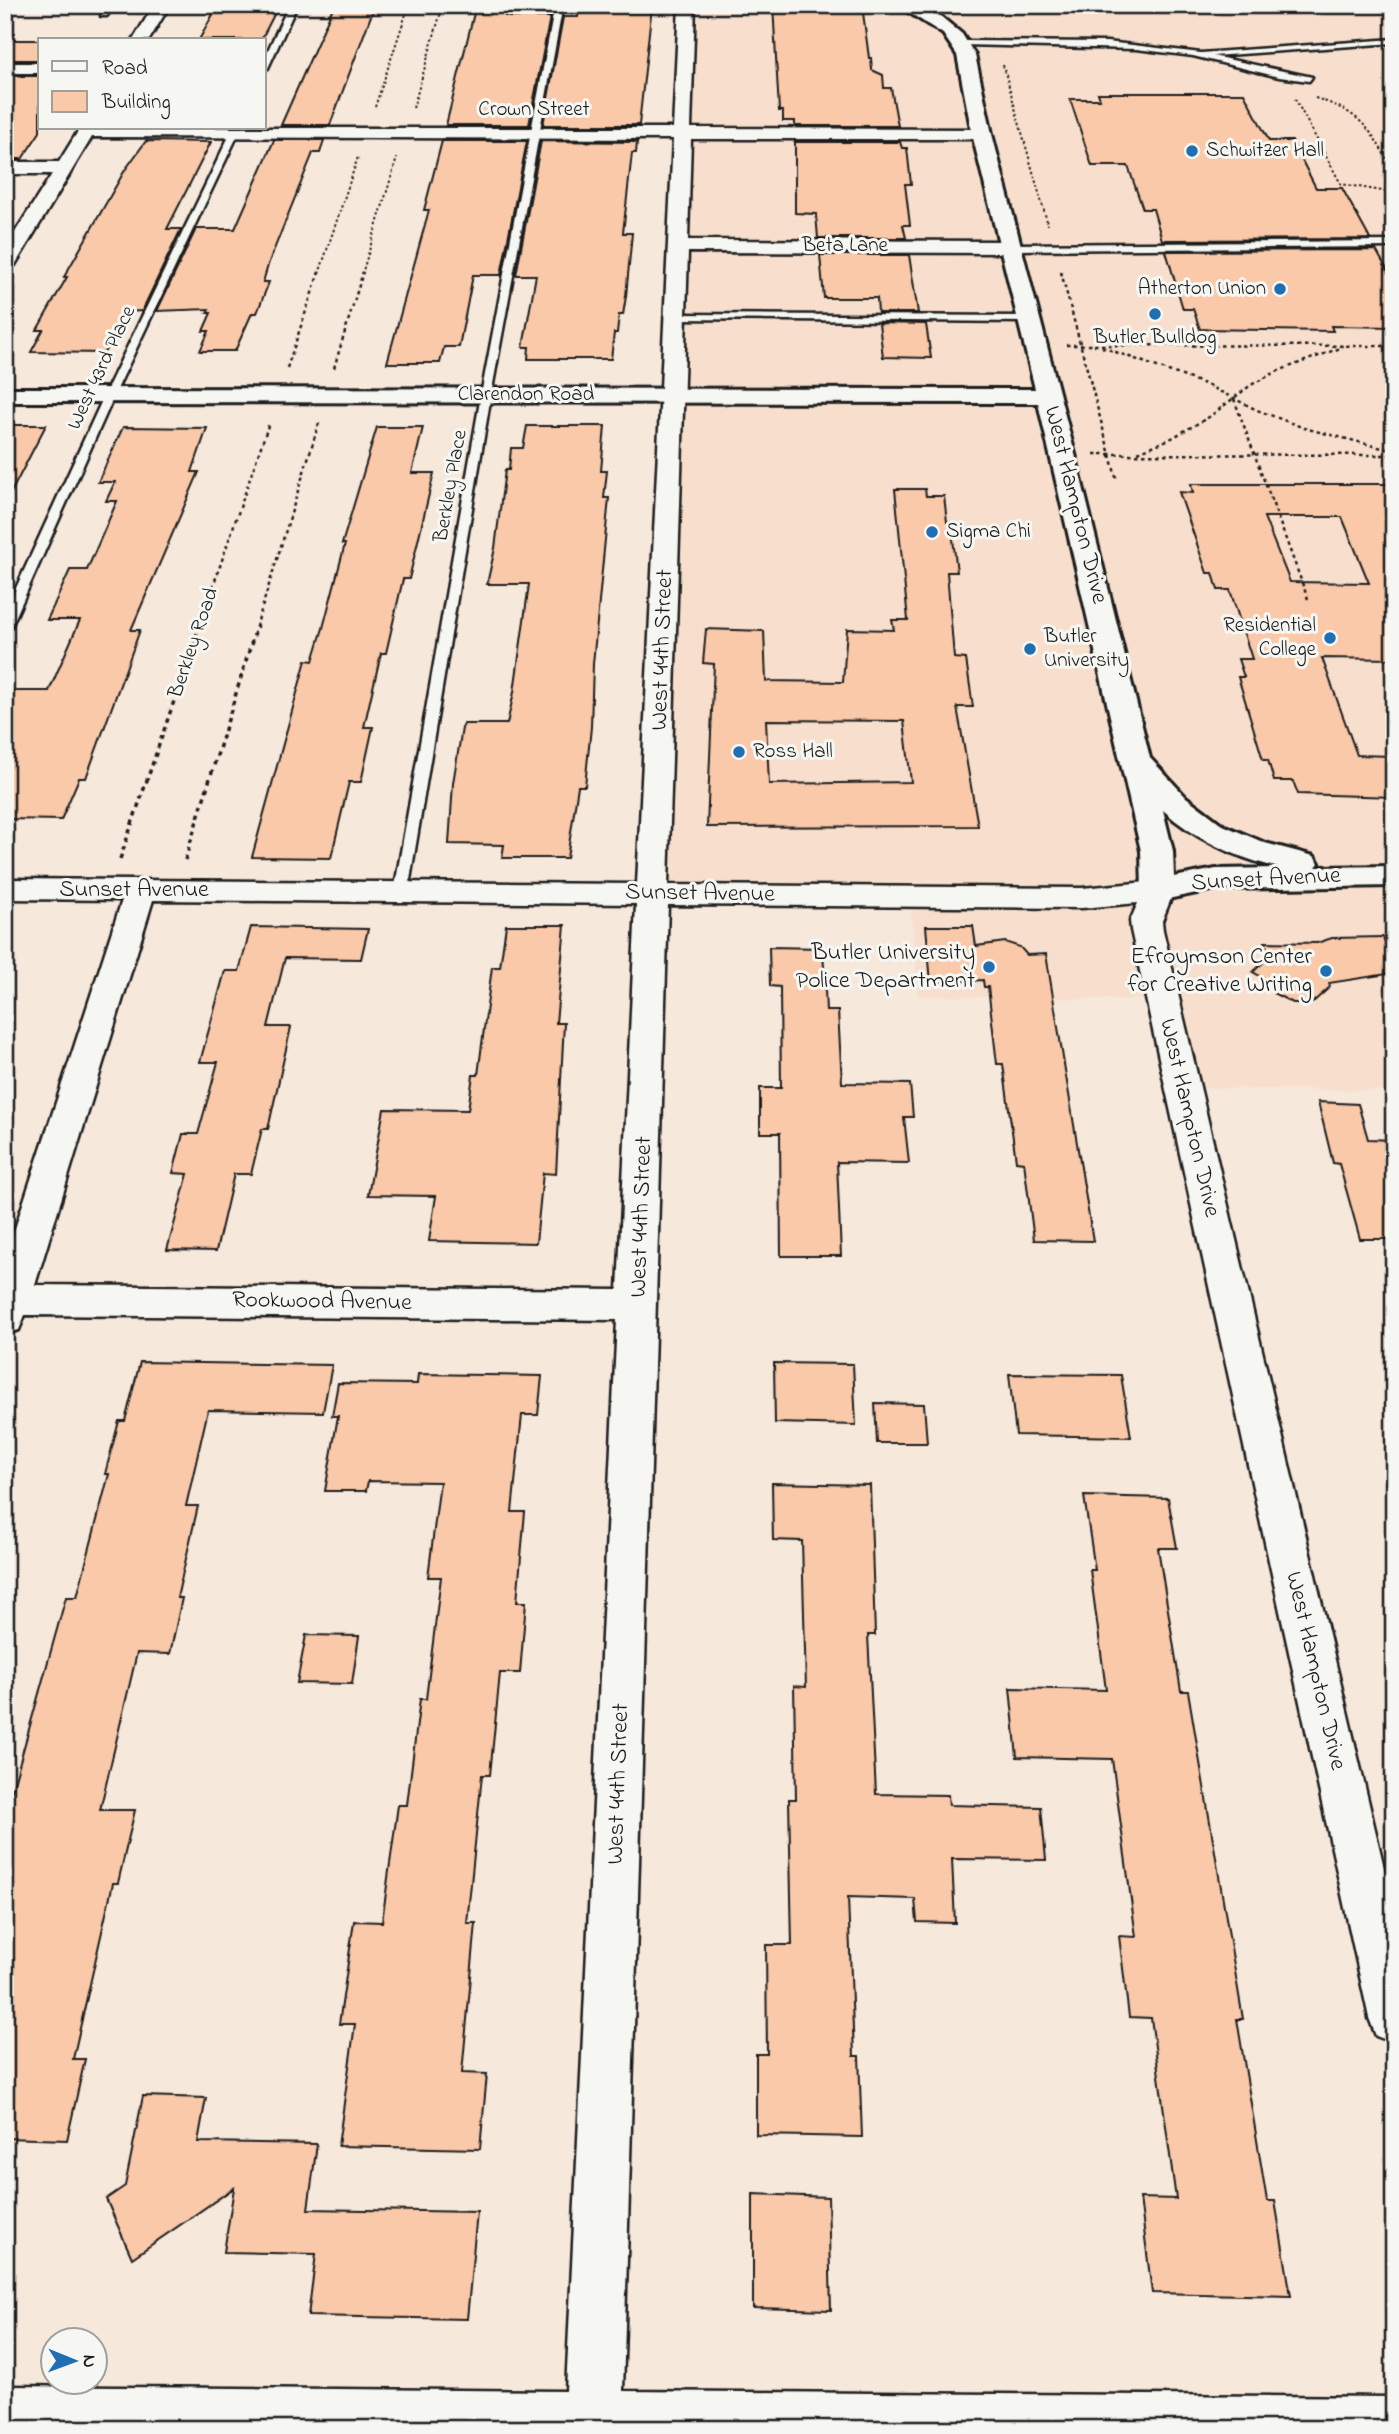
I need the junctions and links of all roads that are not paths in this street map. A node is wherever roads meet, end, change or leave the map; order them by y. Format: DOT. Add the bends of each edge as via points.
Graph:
graph roads {
  1 [pos="110,5"];
  2 [pos="162,5"];
  3 [pos="293,5"];
  4 [pos="559,5"];
  5 [pos="687,5"];
  6 [pos="905,5"];
  7 [pos="104,14"];
  8 [pos="142,38"];
  9 [pos="1394,41"];
  10 [pos="962,43"];
  11 [pos="1195,54"];
  12 [pos="266,64"];
  13 [pos="5,68"];
  14 [pos="38,68"];
  15 [pos="1309,79"];
  16 [pos="87,130"];
  17 [pos="236,130"];
  18 [pos="536,133"];
  19 [pos="684,133"];
  20 [pos="982,134"];
  21 [pos="5,168"];
  22 [pos="66,168"];
  23 [pos="1394,244"];
  24 [pos="679,246"];
  25 [pos="1012,247"];
  26 [pos="5,265"];
  27 [pos="675,316"];
  28 [pos="1030,318"];
  29 [pos="110,394"];
  30 [pos="5,395"];
  31 [pos="486,395"];
  32 [pos="671,396"];
  33 [pos="1048,396"];
  34 [pos="5,627"];
  35 [pos="1135,754"];
  36 [pos="1380,876"];
  37 [pos="129,878"];
  38 [pos="5,889"];
  39 [pos="1158,891"];
  40 [pos="401,892"];
  41 [pos="654,894"];
  42 [pos="638,1305"];
  43 [pos="7,1306"];
  44 [pos="1394,2018"];
  45 [pos="5,2415"];
  46 [pos="593,2425"];
  47 [pos="1394,2426"];
  1 -- 7 [label="lane"];
  2 -- 8 [label="street"];
  3 -- 12 [label="lane"];
  4 -- 18 [label="lane, Berkley Place"];
  5 -- 19 [label="street, West 44th Street"];
  6 -- 10 [label="street" via="933,19"];
  9 -- 11 [label="lane"];
  10 -- 11 [label="lane" via="1091,43"];
  10 -- 20 [label="street, West Hampton Drive"];
  11 -- 15 [label="lane" via="1256,72"];
  13 -- 14 [label="street"];
  16 -- 17 [label="street, Crown Street"];
  16 -- 22 [label="street"];
  17 -- 18 [label="street, Crown Street"];
  17 -- 29 [label="lane, West 43rd Place"];
  18 -- 19 [label="street, Crown Street"];
  18 -- 31 [label="lane, Berkley Place"];
  19 -- 20 [label="street, Crown Street"];
  19 -- 24 [label="street, West 44th Street"];
  20 -- 25 [label="street, West Hampton Drive"];
  21 -- 22 [label="street"];
  22 -- 26 [label="street"];
  23 -- 25 [label="lane"];
  24 -- 25 [label="street, Beta Lane"];
  24 -- 27 [label="street, West 44th Street"];
  25 -- 28 [label="street, West Hampton Drive"];
  27 -- 28 [label="lane"];
  27 -- 32 [label="street, West 44th Street"];
  28 -- 33 [label="street, West Hampton Drive"];
  29 -- 30 [label="street, Clarendon Road"];
  29 -- 31 [label="street, Clarendon Road"];
  29 -- 34 [label="lane, West 43rd Place"];
  31 -- 32 [label="street, Clarendon Road"];
  31 -- 40 [label="lane, Berkley Place"];
  32 -- 33 [label="street, Clarendon Road"];
  32 -- 41 [label="street, West 44th Street"];
  33 -- 35 [label="street, West Hampton Drive"];
  35 -- 36 [label="street" via="1166,797 1213,834 1271,857"];
  35 -- 39 [label="street, West Hampton Drive" via="1157,851"];
  36 -- 39 [label="street, Sunset Avenue" via="1209,879"];
  37 -- 38 [label="street, Sunset Avenue"];
  37 -- 40 [label="street, Sunset Avenue"];
  37 -- 43 [label="street"];
  39 -- 41 [label="street, Sunset Avenue" via="1082,898"];
  39 -- 44 [label="street, West Hampton Drive" via="1147,930"];
  40 -- 41 [label="street, Sunset Avenue"];
  41 -- 42 [label="street, West 44th Street"];
  42 -- 43 [label="street, Rookwood Avenue"];
  42 -- 46 [label="street, West 44th Street"];
  45 -- 46 [label="street"];
  46 -- 47 [label="street"];
}
